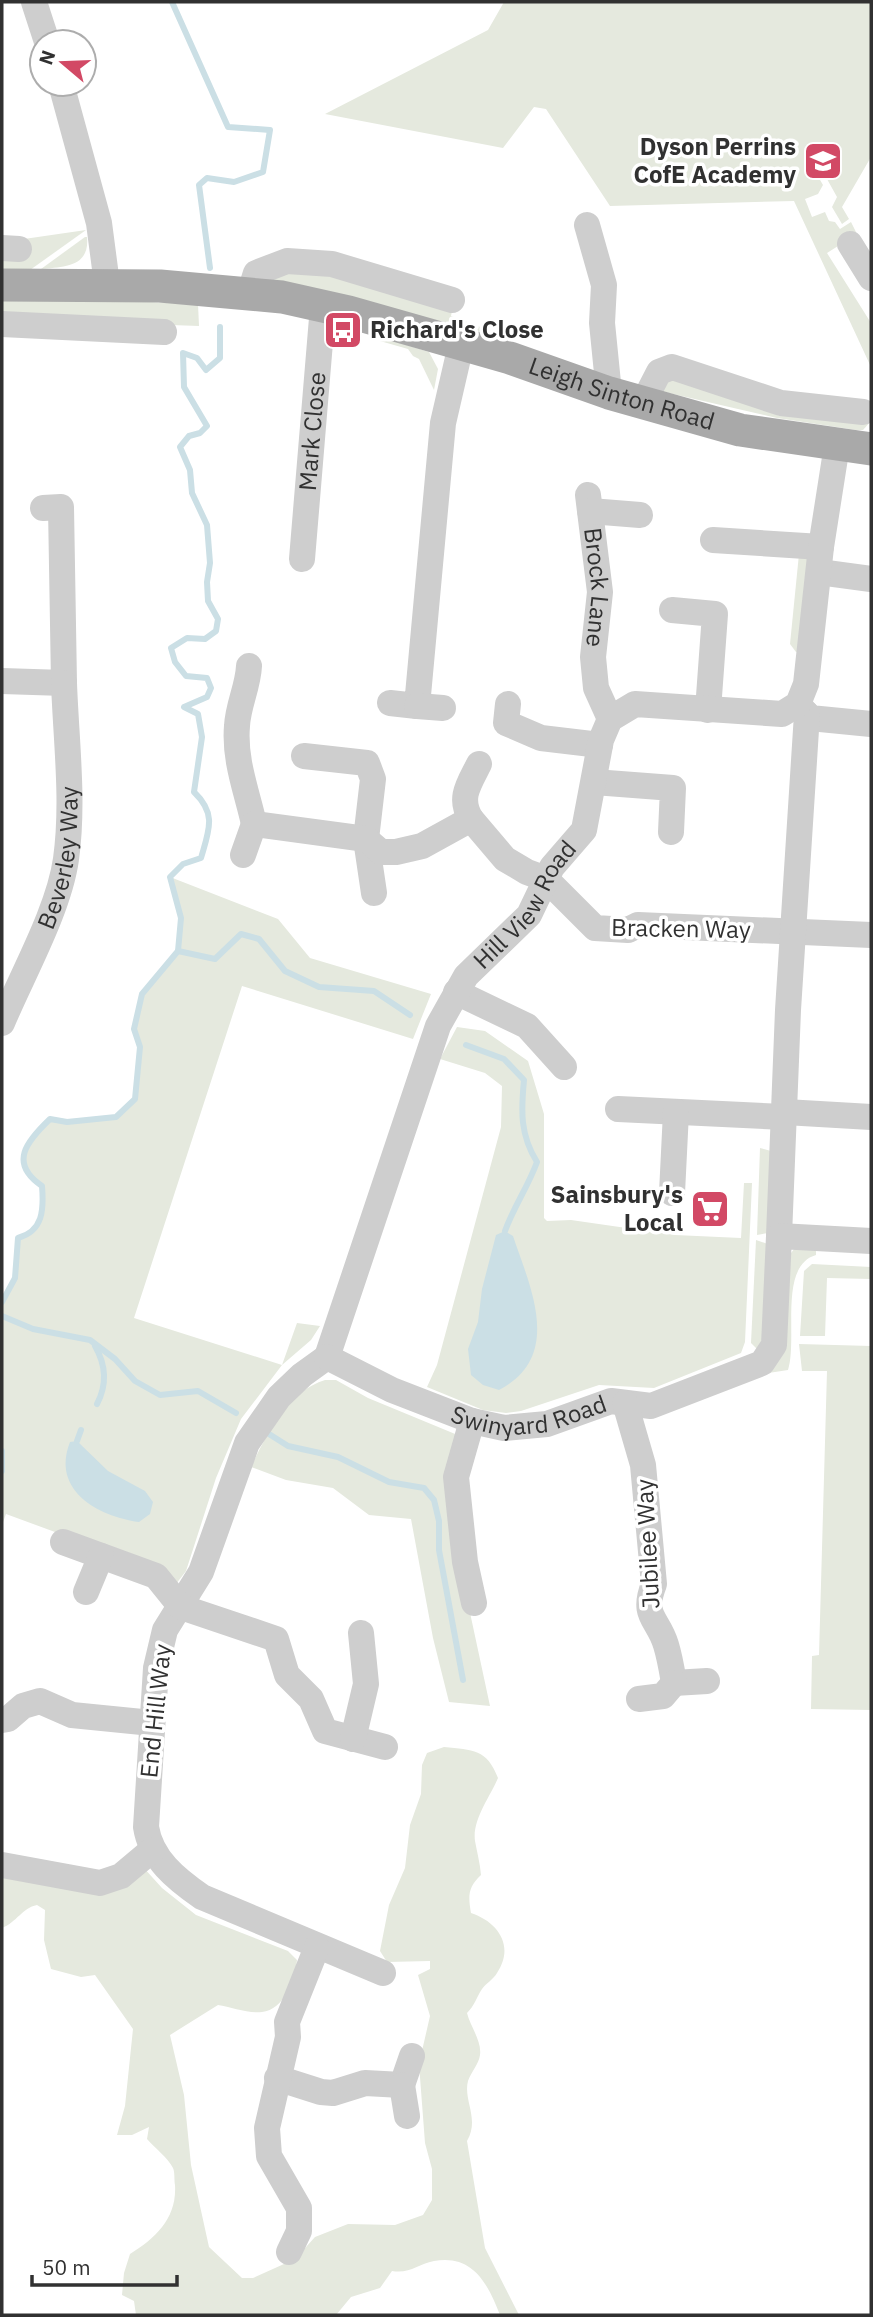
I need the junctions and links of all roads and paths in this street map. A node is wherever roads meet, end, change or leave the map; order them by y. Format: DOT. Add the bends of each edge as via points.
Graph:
graph roads {
  1 [pos="34,2"];
  2 [pos="42,28"];
  3 [pos="65,98"];
  4 [pos="587,225"];
  5 [pos="850,244"];
  6 [pos="871,278"];
  7 [pos="107,284"];
  8 [pos="2,285"];
  9 [pos="441,289"];
  10 [pos="250,292"];
  11 [pos="323,306"];
  12 [pos="2,324"];
  13 [pos="164,332"];
  14 [pos="461,345"];
  15 [pos="609,393"];
  16 [pos="643,403"];
  17 [pos="851,403"];
  18 [pos="861,445"];
  19 [pos="62,508"];
  20 [pos="640,515"];
  21 [pos="713,540"];
  22 [pos="302,559"];
  23 [pos="820,559"];
  24 [pos="871,579"];
  25 [pos="672,610"];
  26 [pos="249,666"];
  27 [pos="2,681"];
  28 [pos="64,683"];
  29 [pos="390,704"];
  30 [pos="508,704"];
  31 [pos="417,706"];
  32 [pos="443,708"];
  33 [pos="803,709"];
  34 [pos="708,710"];
  35 [pos="610,719"];
  36 [pos="871,724"];
  37 [pos="600,746"];
  38 [pos="304,756"];
  39 [pos="479,764"];
  40 [pos="594,782"];
  41 [pos="471,819"];
  42 [pos="254,824"];
  43 [pos="671,832"];
  44 [pos="366,839"];
  45 [pos="243,855"];
  46 [pos="547,879"];
  47 [pos="374,893"];
  48 [pos="794,932"];
  49 [pos="871,936"];
  50 [pos="456,992"];
  51 [pos="2,1023"];
  52 [pos="564,1067"];
  53 [pos="618,1109"];
  54 [pos="676,1112"];
  55 [pos="785,1114"];
  56 [pos="871,1117"];
  57 [pos="672,1193"];
  58 [pos="779,1237"];
  59 [pos="871,1241"];
  60 [pos="327,1357"];
  61 [pos="625,1403"];
  62 [pos="472,1421"];
  63 [pos="62,1542"];
  64 [pos="101,1556"];
  65 [pos="86,1592"];
  66 [pos="474,1603"];
  67 [pos="181,1607"];
  68 [pos="361,1633"];
  69 [pos="707,1681"];
  70 [pos="674,1684"];
  71 [pos="639,1699"];
  72 [pos="2,1720"];
  73 [pos="152,1723"];
  74 [pos="353,1739"];
  75 [pos="385,1747"];
  76 [pos="152,1850"];
  77 [pos="2,1865"];
  78 [pos="317,1947"];
  79 [pos="383,1973"];
  80 [pos="412,2056"];
  81 [pos="277,2078"];
  82 [pos="402,2085"];
  83 [pos="407,2116"];
  84 [pos="289,2252"];
  1 -- 2 [label="street"];
  3 -- 7 [label="street" via="99,223"];
  4 -- 15 [label="street" via="604,285 602,323"];
  5 -- 6 [label="street"];
  7 -- 8 [label="main road, Leigh Sinton Road"];
  7 -- 10 [label="main road, Leigh Sinton Road"];
  9 -- 10 [label="street" via="332,264 287,261 257,272"];
  10 -- 11 [label="main road, Leigh Sinton Road"];
  11 -- 14 [label="main road, Leigh Sinton Road"];
  11 -- 22 [label="street, Mark Close"];
  12 -- 13 [label="street"];
  14 -- 15 [label="main road, Leigh Sinton Road"];
  14 -- 31 [label="street" via="443,423"];
  15 -- 16 [label="main road, Leigh Sinton Road"];
  16 -- 17 [label="street" via="659,372 672,367 781,403"];
  16 -- 18 [label="main road, Leigh Sinton Road" via="740,430"];
  18 -- 23 [label="street"];
  19 -- 28 [label="street, Beverley Way"];
  20 -- 35 [label="street, Brock Lane" via="589,503 600,592 593,657 596,688"];
  21 -- 23 [label="street"];
  23 -- 24 [label="street"];
  23 -- 33 [label="street"];
  25 -- 34 [label="street" via="715,614"];
  26 -- 42 [label="street" via="236,745"];
  27 -- 28 [label="street"];
  28 -- 51 [label="street, Beverley Way" via="66,861"];
  29 -- 31 [label="street"];
  30 -- 37 [label="street" via="506,723 541,738"];
  31 -- 32 [label="street"];
  33 -- 34 [label="street" via="782,715"];
  33 -- 36 [label="street" via="810,719"];
  33 -- 48 [label="street" via="805,754"];
  34 -- 35 [label="street" via="635,704"];
  35 -- 37 [label="street, Hill View Road"];
  37 -- 40 [label="street, Hill View Road"];
  38 -- 44 [label="street" via="367,763 373,779"];
  39 -- 41 [label="street" via="463,796"];
  40 -- 43 [label="street" via="673,788"];
  40 -- 46 [label="street, Hill View Road" via="584,830"];
  41 -- 44 [label="street" via="422,846 396,852 381,852"];
  41 -- 46 [label="street" via="505,859"];
  42 -- 44 [label="street"];
  42 -- 45 [label="street"];
  44 -- 47 [label="street"];
  46 -- 48 [label="street, Bracken Way" via="595,928 628,930 638,925"];
  46 -- 50 [label="street, Hill View Road" via="529,915 466,976"];
  48 -- 49 [label="street, Bracken Way"];
  48 -- 55 [label="street"];
  50 -- 52 [label="street" via="527,1026"];
  50 -- 60 [label="street, Hill View Road" via="386,1156 346,1278"];
  53 -- 54 [label="street"];
  54 -- 55 [label="street"];
  54 -- 57 [label="street"];
  55 -- 56 [label="street"];
  55 -- 58 [label="street, Swinyard Road"];
  58 -- 59 [label="street"];
  58 -- 61 [label="street, Swinyard Road" via="774,1345 762,1363 651,1406"];
  60 -- 62 [label="street, Swinyard Road" via="392,1390"];
  60 -- 67 [label="street, End Hill Way" via="279,1397 247,1443 201,1572"];
  61 -- 62 [label="street, Swinyard Road" via="598,1403 547,1424 504,1428"];
  61 -- 70 [label="street, Jubilee Way" via="643,1465 654,1584 650,1613 666,1644"];
  62 -- 66 [label="street" via="456,1477"];
  63 -- 64 [label="street"];
  64 -- 65 [label="street"];
  64 -- 67 [label="street" via="156,1576"];
  67 -- 73 [label="street, End Hill Way" via="165,1630 159,1649"];
  67 -- 74 [label="street" via="276,1639 287,1675 311,1699 325,1731"];
  68 -- 74 [label="street" via="366,1684"];
  69 -- 70 [label="street"];
  70 -- 71 [label="street" via="663,1696"];
  72 -- 73 [label="street" via="40,1701 72,1715"];
  73 -- 76 [label="street, End Hill Way" via="146,1827"];
  74 -- 75 [label="street"];
  76 -- 77 [label="street" via="121,1876 100,1883"];
  76 -- 78 [label="street" via="178,1880 202,1897"];
  78 -- 79 [label="street"];
  78 -- 81 [label="street" via="291,2008"];
  80 -- 82 [label="street"];
  81 -- 82 [label="street" via="333,2093 365,2083"];
  81 -- 84 [label="street" via="267,2128 269,2156 295,2196 301,2221"];
  82 -- 83 [label="street"];
}
